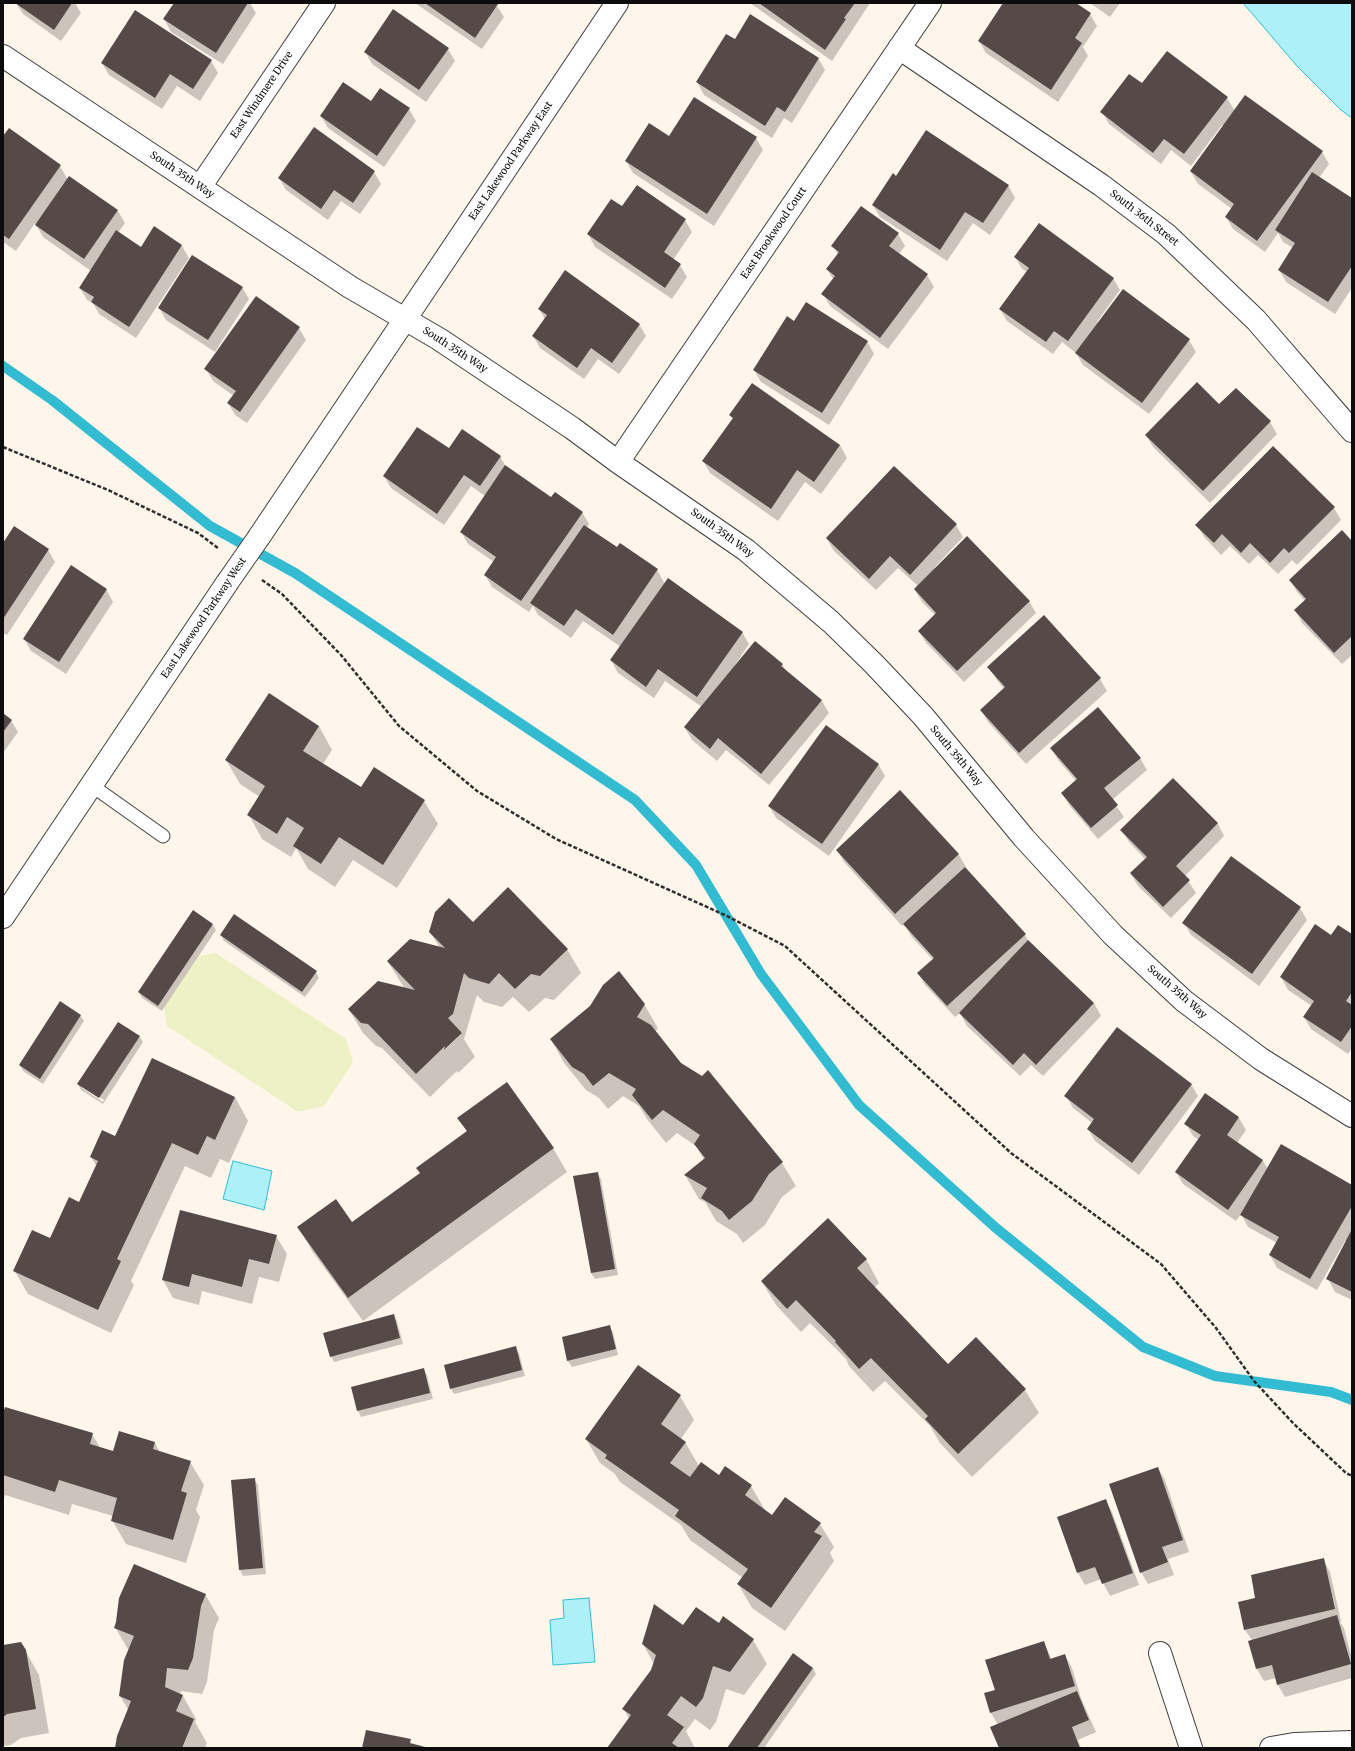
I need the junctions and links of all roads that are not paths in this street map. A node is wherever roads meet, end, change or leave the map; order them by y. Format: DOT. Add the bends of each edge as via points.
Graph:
graph roads {
  1 [pos="324,3"];
  2 [pos="617,3"];
  3 [pos="930,3"];
  4 [pos="899,48"];
  5 [pos="3,56"];
  6 [pos="200,187"];
  7 [pos="405,318"];
  8 [pos="1352,431"];
  9 [pos="618,462"];
  10 [pos="91,785"];
  11 [pos="163,836"];
  12 [pos="3,917"];
  13 [pos="1352,1116"];
  14 [pos="1160,1653"];
  15 [pos="1352,1742"];
  16 [pos="1191,1748"];
  17 [pos="1271,1748"];
  1 -- 6 [label="street, East Windmere Drive"];
  2 -- 7 [label="street, East Lakewood Parkway East"];
  3 -- 4 [label="street, East Brookwood Court"];
  4 -- 8 [label="street, South 36th Street" via="1101,185 1166,234 1256,320"];
  4 -- 9 [label="street, East Brookwood Court"];
  5 -- 6 [label="street, South 35th Way"];
  6 -- 7 [label="street, South 35th Way" via="350,287"];
  7 -- 9 [label="street, South 35th Way" via="572,428"];
  7 -- 10 [label="street, East Lakewood Parkway West, bridge"];
  9 -- 13 [label="street, South 35th Way" via="746,550 836,627 923,716 1024,838 1112,935 1184,1001 1261,1059"];
  10 -- 11 [label="lane"];
  10 -- 12 [label="street, East Lakewood Parkway West"];
  14 -- 16 [label="street"];
  15 -- 17 [label="street" via="1294,1744"];
}
